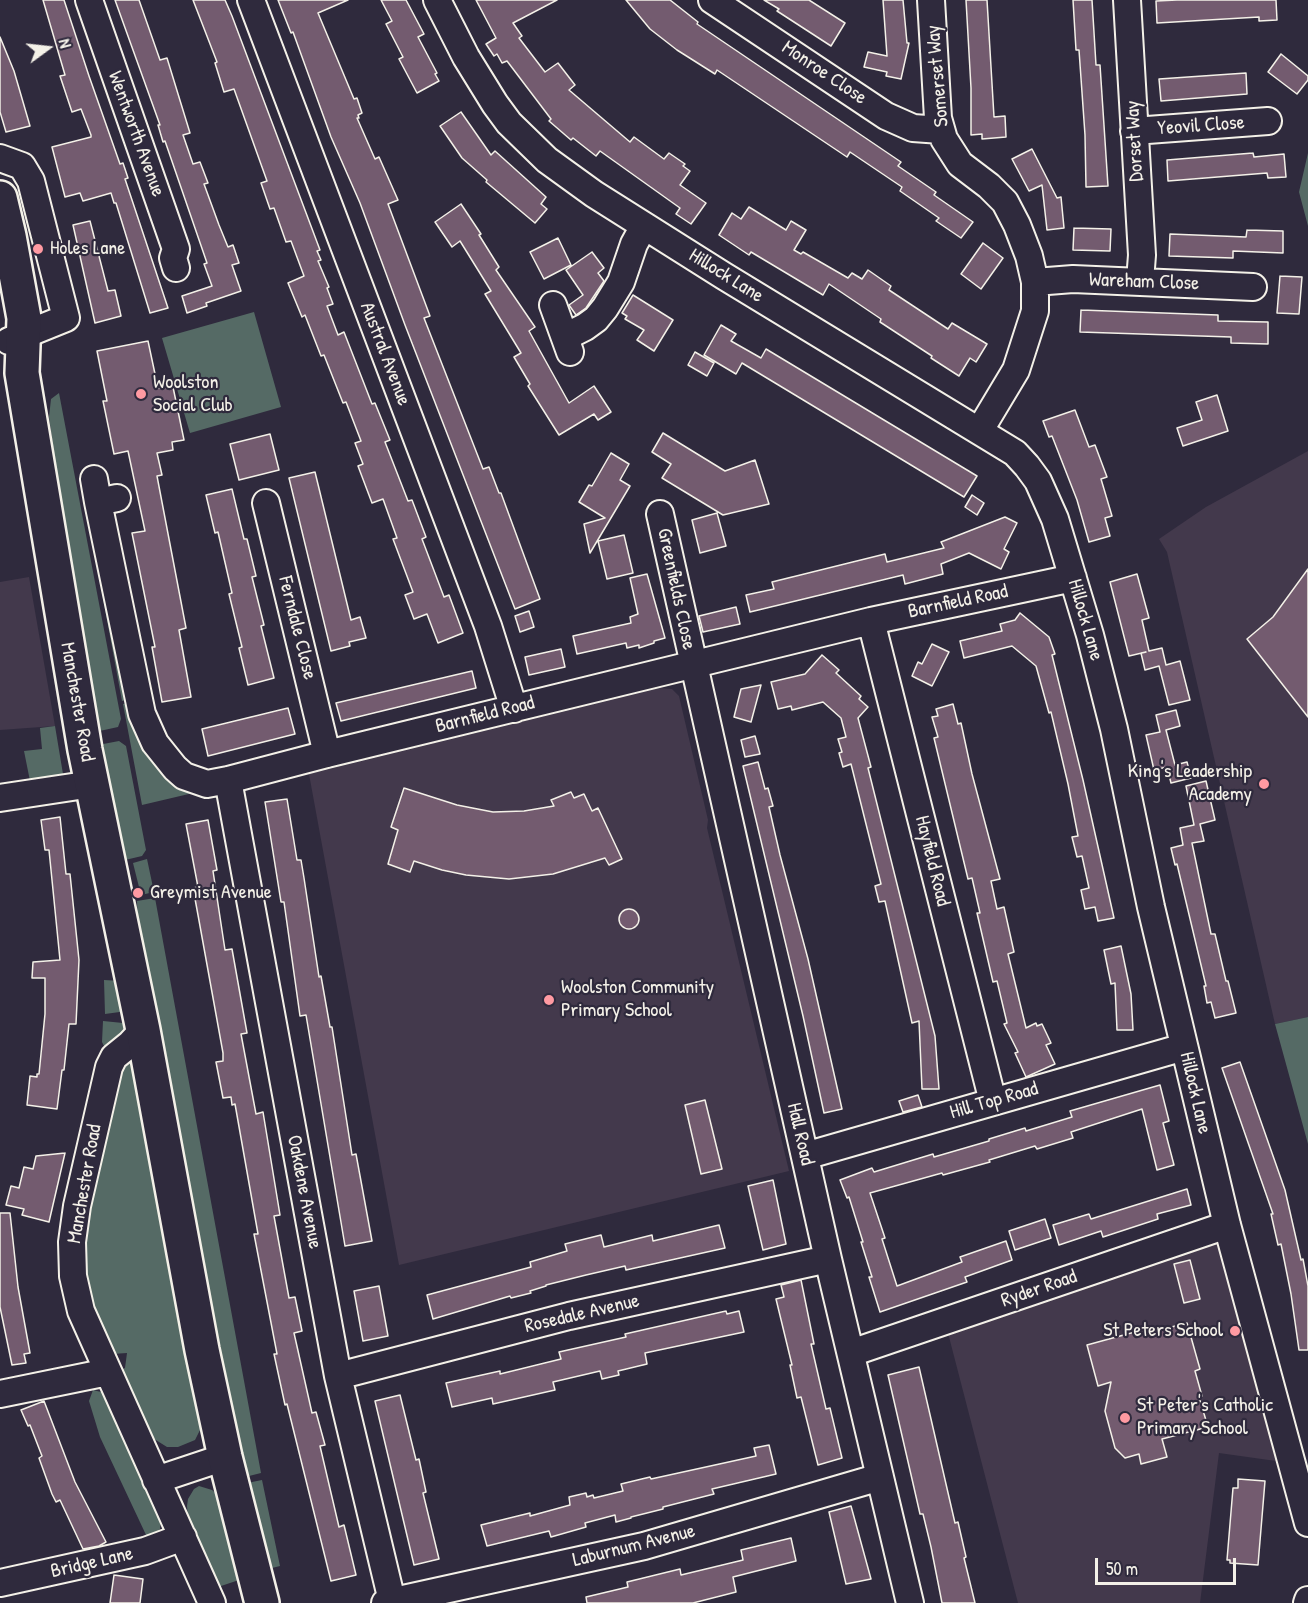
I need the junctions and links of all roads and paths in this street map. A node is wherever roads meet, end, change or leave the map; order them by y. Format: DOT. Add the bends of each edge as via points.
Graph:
graph roads {
  1 [pos="89,0"];
  2 [pos="251,0"];
  3 [pos="437,0"];
  4 [pos="712,0"];
  5 [pos="931,0"];
  6 [pos="1127,0"];
  7 [pos="1268,121"];
  8 [pos="941,130"];
  9 [pos="1134,131"];
  10 [pos="0,158"];
  11 [pos="0,198"];
  12 [pos="644,226"];
  13 [pos="176,268"];
  14 [pos="1140,281"];
  15 [pos="1035,282"];
  16 [pos="1253,287"];
  17 [pos="553,305"];
  18 [pos="11,331"];
  19 [pos="980,430"];
  20 [pos="103,493"];
  21 [pos="266,503"];
  22 [pos="660,514"];
  23 [pos="1073,578"];
  24 [pos="871,621"];
  25 [pos="693,663"];
  26 [pos="514,709"];
  27 [pos="327,754"];
  28 [pos="228,780"];
  29 [pos="92,784"];
  30 [pos="0,798"];
  31 [pos="143,1030"];
  32 [pos="1184,1047"];
  33 [pos="993,1102"];
  34 [pos="805,1156"];
  35 [pos="1227,1225"];
  36 [pos="828,1259"];
  37 [pos="851,1353"];
  38 [pos="108,1372"];
  39 [pos="338,1376"];
  40 [pos="0,1394"];
  41 [pos="225,1457"];
  42 [pos="880,1477"];
  43 [pos="156,1480"];
  44 [pos="1308,1523"];
  45 [pos="183,1537"];
  46 [pos="0,1583"];
  47 [pos="389,1602"];
  48 [pos="212,1603"];
  49 [pos="262,1603"];
  50 [pos="910,1603"];
  1 -- 13 [label="street, Wentworth Avenue" via="176,249"];
  2 -- 26 [label="street, Austral Avenue" via="488,626"];
  3 -- 12 [label="street, Hillock Lane" via="482,84 510,123 547,160"];
  4 -- 8 [label="street, Monroe Close" via="886,116 913,128"];
  5 -- 8 [label="street, Somerset Way"];
  6 -- 9 [label="street, Dorset Way"];
  7 -- 9 [label="street, Yeovil Close"];
  8 -- 15 [label="street, Somerset Way" via="948,149 960,164 1005,202 1022,235"];
  9 -- 14 [label="street, Dorset Way" via="1142,255"];
  10 -- 18 [label="street" via="22,166 32,181 66,318"];
  11 -- 18 [label="main road, Manchester Road" via="24,318"];
  12 -- 17 [label="street" via="621,282 605,308 567,344"];
  12 -- 19 [label="street, Hillock Lane"];
  14 -- 15 [label="street, Wareham Close"];
  14 -- 16 [label="street, Wareham Close"];
  15 -- 19 [label="street, Somerset Way" via="1035,311 1016,370"];
  18 -- 29 [label="main road, Manchester Road" via="22,373"];
  19 -- 23 [label="street, Hillock Lane" via="1015,453 1038,481 1055,519"];
  20 -- 28 [label="street, Barnfield Road" via="138,699 148,728 164,756 184,776 207,784"];
  21 -- 27 [label="street, Ferndale Close"];
  22 -- 25 [label="street, Greenfields Close"];
  23 -- 24 [label="street, Barnfield Road"];
  23 -- 32 [label="street, Hillock Lane" via="1114,729"];
  24 -- 25 [label="street, Barnfield Road"];
  24 -- 33 [label="street, Hayfield Road"];
  25 -- 26 [label="street, Barnfield Road"];
  25 -- 34 [label="street, Hall Road"];
  26 -- 27 [label="street, Barnfield Road"];
  27 -- 28 [label="street, Barnfield Road"];
  28 -- 39 [label="street, Oakdene Avenue"];
  29 -- 30 [label="street"];
  29 -- 31 [label="main road, Manchester Road"];
  31 -- 38 [label="street, Manchester Road" via="109,1067 72,1242 73,1276 81,1311"];
  31 -- 41 [label="main road, Manchester Road"];
  32 -- 33 [label="street, Hill Top Road"];
  32 -- 35 [label="street, Hillock Lane"];
  33 -- 34 [label="street, Hill Top Road"];
  34 -- 36 [label="street, Hall Road"];
  35 -- 37 [label="street, Ryder Road"];
  35 -- 44 [label="street, Hillock Lane"];
  36 -- 37 [label="street, Hall Road"];
  36 -- 39 [label="street, Rosedale Avenue" via="569,1316"];
  37 -- 42 [label="street, Hall Road"];
  38 -- 40 [label="street"];
  38 -- 43 [label="street, Manchester Road"];
  39 -- 47 [label="street, Oakdene Avenue"];
  41 -- 43 [label="street"];
  41 -- 49 [label="main road, Manchester Road"];
  42 -- 47 [label="street, Laburnum Avenue" via="644,1546"];
  42 -- 50 [label="street, Hall Road"];
  43 -- 45 [label="street, Manchester Road"];
  45 -- 46 [label="street, Bridge Lane" via="145,1551"];
  45 -- 48 [label="street, Manchester Road"];
}
